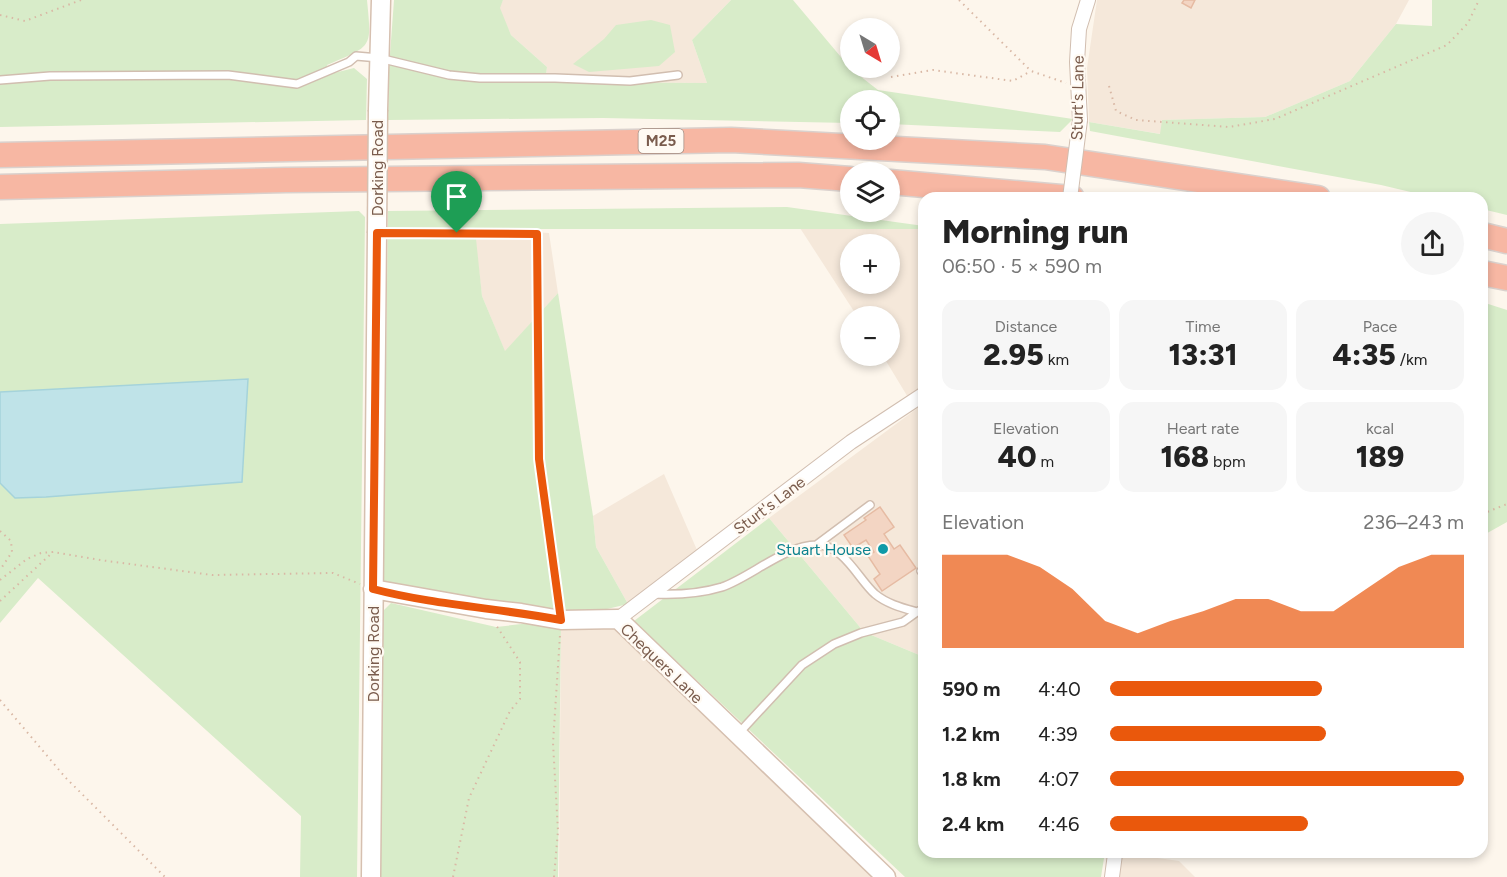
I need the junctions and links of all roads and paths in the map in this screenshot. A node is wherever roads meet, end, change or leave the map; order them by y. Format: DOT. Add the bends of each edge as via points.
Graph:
graph roads {
  1 [pos="81,0"];
  2 [pos="381,0"];
  3 [pos="959,0"];
  4 [pos="1088,0"];
  5 [pos="1479,0"];
  6 [pos="0,15"];
  7 [pos="379,58"];
  8 [pos="1031,71"];
  9 [pos="678,75"];
  10 [pos="900,76"];
  11 [pos="0,80"];
  12 [pos="1108,86"];
  13 [pos="1078,88"];
  14 [pos="0,155"];
  15 [pos="840,178"];
  16 [pos="900,183"];
  17 [pos="0,187"];
  18 [pos="1022,192"];
  19 [pos="1072,192"];
  20 [pos="1278,192"];
  21 [pos="377,233"];
  22 [pos="1488,236"];
  23 [pos="1507,241"];
  24 [pos="1488,274"];
  25 [pos="1507,278"];
  26 [pos="918,398"];
  27 [pos="1507,504"];
  28 [pos="870,505"];
  29 [pos="1488,512"];
  30 [pos="0,531"];
  31 [pos="815,546"];
  32 [pos="53,552"];
  33 [pos="0,570"];
  34 [pos="0,580"];
  35 [pos="373,589"];
  36 [pos="651,594"];
  37 [pos="0,601"];
  38 [pos="486,609"];
  39 [pos="918,610"];
  40 [pos="918,612"];
  41 [pos="561,620"];
  42 [pos="618,620"];
  43 [pos="0,700"];
  44 [pos="737,735"];
  45 [pos="1114,858"];
  46 [pos="165,877"];
  47 [pos="371,877"];
  48 [pos="453,877"];
  49 [pos="554,877"];
  50 [pos="886,877"];
  51 [pos="1112,877"];
  1 -- 6 [label="path" via="25,21"];
  2 -- 7 [label="main road, Dorking Road"];
  3 -- 8 [label="path"];
  4 -- 13 [label="street, Sturt's Lane" via="1079,29"];
  5 -- 12 [label="path" via="1468,23 1447,45 1275,119 1229,127 1136,120 1116,111"];
  7 -- 9 [label="lane" via="449,75 480,78 630,81"];
  7 -- 11 [label="lane" via="356,57 297,84 228,75"];
  7 -- 21 [label="main road, Dorking Road, bridge"];
  8 -- 10 [label="path" via="1013,81 933,70"];
  8 -- 13 [label="path"];
  13 -- 19 [label="street, Sturt's Lane, bridge" via="1080,120"];
  14 -- 20 [label="highway, M25" via="731,140 1045,157"];
  15 -- 17 [label="highway, M25" via="786,175 286,180"];
  16 -- 18 [label="highway"];
  21 -- 35 [label="main road, Dorking Road"];
  21 -- 41 [label="path" via="537,234 539,459"];
  22 -- 23 [label="highway"];
  24 -- 25 [label="highway"];
  26 -- 36 [label="street, Sturt's Lane" via="851,442"];
  27 -- 29 [label="path"];
  28 -- 31 [label="lane"];
  30 -- 33 [label="path" via="10,541 12,552"];
  31 -- 36 [label="lane" via="790,551 723,587 683,595"];
  31 -- 39 [label="lane" via="840,555 876,594 901,608"];
  32 -- 34 [label="path" via="27,559"];
  32 -- 35 [label="path" via="212,575 333,573"];
  32 -- 37 [label="path"];
  35 -- 38 [label="main road, Chequers Lane"];
  35 -- 47 [label="main road, Dorking Road"];
  36 -- 42 [label="street, Sturt's Lane"];
  38 -- 41 [label="main road, Chequers Lane"];
  38 -- 48 [label="path" via="520,663 520,699 510,711 469,798"];
  40 -- 44 [label="lane" via="903,622 834,644 802,665"];
  41 -- 42 [label="main road, Chequers Lane"];
  41 -- 49 [label="path" via="553,743 558,831"];
  42 -- 44 [label="main road, Chequers Lane"];
  43 -- 46 [label="path" via="65,777"];
  44 -- 50 [label="main road, Chequers Lane"];
  45 -- 51 [label="street"];
}
